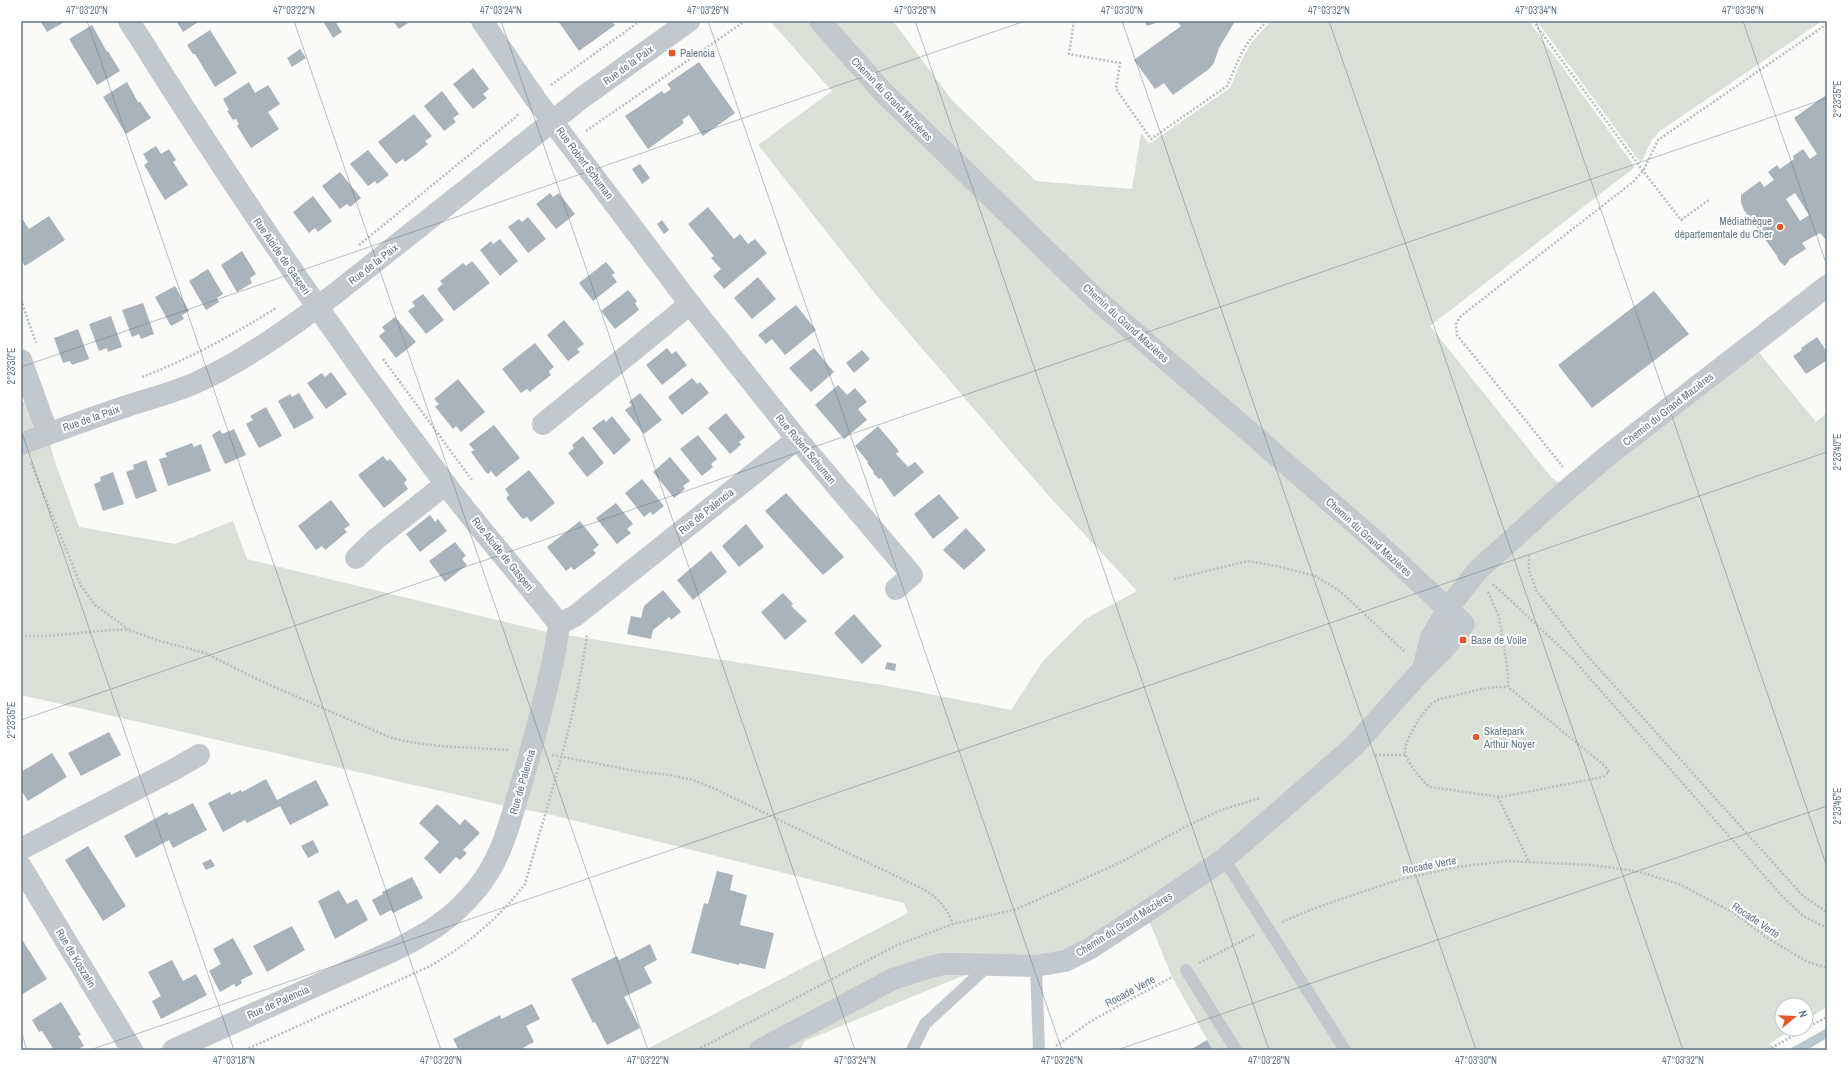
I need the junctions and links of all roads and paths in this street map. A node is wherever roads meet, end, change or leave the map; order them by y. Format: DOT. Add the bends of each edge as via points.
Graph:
graph roads {
  1 [pos="129,21"];
  2 [pos="482,21"];
  3 [pos="640,21"];
  4 [pos="689,21"];
  5 [pos="820,21"];
  6 [pos="1074,21"];
  7 [pos="1267,21"];
  8 [pos="1533,21"];
  9 [pos="534,97"];
  10 [pos="553,121"];
  11 [pos="1710,200"];
  12 [pos="358,245"];
  13 [pos="1827,286"];
  14 [pos="305,289"];
  15 [pos="690,304"];
  16 [pos="318,306"];
  17 [pos="380,355"];
  18 [pos="21,360"];
  19 [pos="139,378"];
  20 [pos="543,424"];
  21 [pos="48,434"];
  22 [pos="797,439"];
  23 [pos="26,453"];
  24 [pos="473,481"];
  25 [pos="446,484"];
  26 [pos="356,558"];
  27 [pos="1478,570"];
  28 [pos="1174,579"];
  29 [pos="896,589"];
  30 [pos="1448,608"];
  31 [pos="567,620"];
  32 [pos="129,630"];
  33 [pos="21,636"];
  34 [pos="1423,668"];
  35 [pos="1508,687"];
  36 [pos="531,753"];
  37 [pos="199,755"];
  38 [pos="561,757"];
  39 [pos="1267,796"];
  40 [pos="1498,797"];
  41 [pos="21,849"];
  42 [pos="1224,859"];
  43 [pos="1529,862"];
  44 [pos="21,867"];
  45 [pos="953,924"];
  46 [pos="1267,928"];
  47 [pos="1827,928"];
  48 [pos="989,965"];
  49 [pos="1036,966"];
  50 [pos="1827,968"];
  51 [pos="1186,970"];
  52 [pos="1827,1016"];
  53 [pos="1814,1024"];
  54 [pos="1791,1037"];
  55 [pos="132,1050"];
  56 [pos="173,1050"];
  57 [pos="245,1050"];
  58 [pos="697,1050"];
  59 [pos="760,1050"];
  60 [pos="912,1050"];
  61 [pos="1039,1050"];
  62 [pos="1050,1050"];
  63 [pos="1236,1050"];
  64 [pos="1345,1050"];
  65 [pos="1768,1050"];
  1 -- 14 [label="street, Rue Alcide de Gasperi" via="207,145"];
  2 -- 9 [label="street, Rue Robert Schuman"];
  3 -- 9 [label="path"];
  4 -- 10 [label="street, Rue de la Paix"];
  5 -- 30 [label="street, Chemin du Grand Mazières" via="882,91 1097,300 1373,539"];
  6 -- 7 [label="path" via="1069,54 1120,63 1116,89 1151,139 1227,86 1242,52"];
  8 -- 11 [label="path" via="1681,220"];
  9 -- 10 [label="street, Rue Robert Schuman"];
  9 -- 12 [label="path" via="519,108 517,116"];
  10 -- 15 [label="street, Rue Robert Schuman"];
  10 -- 16 [label="street, Rue de la Paix"];
  13 -- 27 [label="street, Chemin du Grand Mazières" via="1611,453"];
  14 -- 16 [label="street, Rue Alcide de Gasperi"];
  14 -- 19 [label="path" via="239,331 176,364"];
  15 -- 20 [label="street"];
  15 -- 22 [label="street, Rue Robert Schuman"];
  16 -- 21 [label="street, Rue de la Paix" via="301,320 226,368 192,384"];
  16 -- 25 [label="street, Rue Alcide de Gasperi"];
  17 -- 24 [label="path"];
  18 -- 21 [label="street"];
  21 -- 23 [label="street, Rue de la Paix"];
  22 -- 29 [label="street, Rue Robert Schuman" via="912,575"];
  22 -- 31 [label="street, Rue de Palencia"];
  23 -- 32 [label="path" via="81,586 94,605"];
  25 -- 26 [label="street"];
  25 -- 31 [label="street, Rue Alcide de Gasperi"];
  27 -- 30 [label="street, Chemin du Grand Mazières"];
  27 -- 35 [label="path" via="1499,617"];
  27 -- 47 [label="path" via="1572,658 1782,896 1803,916"];
  28 -- 34 [label="path" via="1248,561 1315,576 1340,591"];
  30 -- 34 [label="street, Chemin du Grand Mazières" via="1464,624 1442,651"];
  31 -- 36 [label="street, Rue de Palencia" via="557,644"];
  31 -- 38 [label="path" via="588,631 582,670"];
  32 -- 33 [label="path"];
  32 -- 36 [label="path" via="205,653 261,681 405,742"];
  34 -- 42 [label="street, Chemin du Grand Mazières" via="1355,745"];
  35 -- 40 [label="path" via="1605,766 1608,772 1603,777"];
  35 -- 40 [label="path" via="1492,686 1437,700 1429,706 1420,720 1405,750 1414,770 1430,787"];
  36 -- 38 [label="path"];
  36 -- 56 [label="street, Rue de Palencia" via="501,850 475,891 450,917 424,935 395,950"];
  37 -- 41 [label="street"];
  38 -- 45 [label="path" via="670,775 711,787 925,890 940,900"];
  38 -- 57 [label="path" via="524,884 513,899 473,937 449,956 428,967"];
  39 -- 45 [label="path" via="1221,810 1120,862 1016,909"];
  40 -- 43 [label="path"];
  42 -- 46 [label="lane"];
  42 -- 49 [label="street, Chemin du Grand Mazières" via="1089,949 1065,961"];
  43 -- 46 [label="path, Rocade Verte" via="1507,861 1457,867 1398,880 1315,908"];
  43 -- 50 [label="path, Rocade Verte" via="1591,865 1636,871 1679,884 1732,912 1769,939 1808,962"];
  44 -- 55 [label="street, Rue de Koszalin"];
  45 -- 58 [label="path" via="896,945"];
  46 -- 51 [label="path, Rocade Verte"];
  46 -- 64 [label="lane"];
  48 -- 49 [label="street, Chemin du Grand Mazières"];
  48 -- 59 [label="street, Chemin du Grand Mazières" via="943,964 893,979"];
  48 -- 60 [label="lane" via="925,1024"];
  49 -- 61 [label="lane"];
  51 -- 62 [label="path, Rocade Verte" via="1091,1021"];
  51 -- 63 [label="lane"];
  52 -- 53 [label="path"];
  54 -- 65 [label="path"];
}
